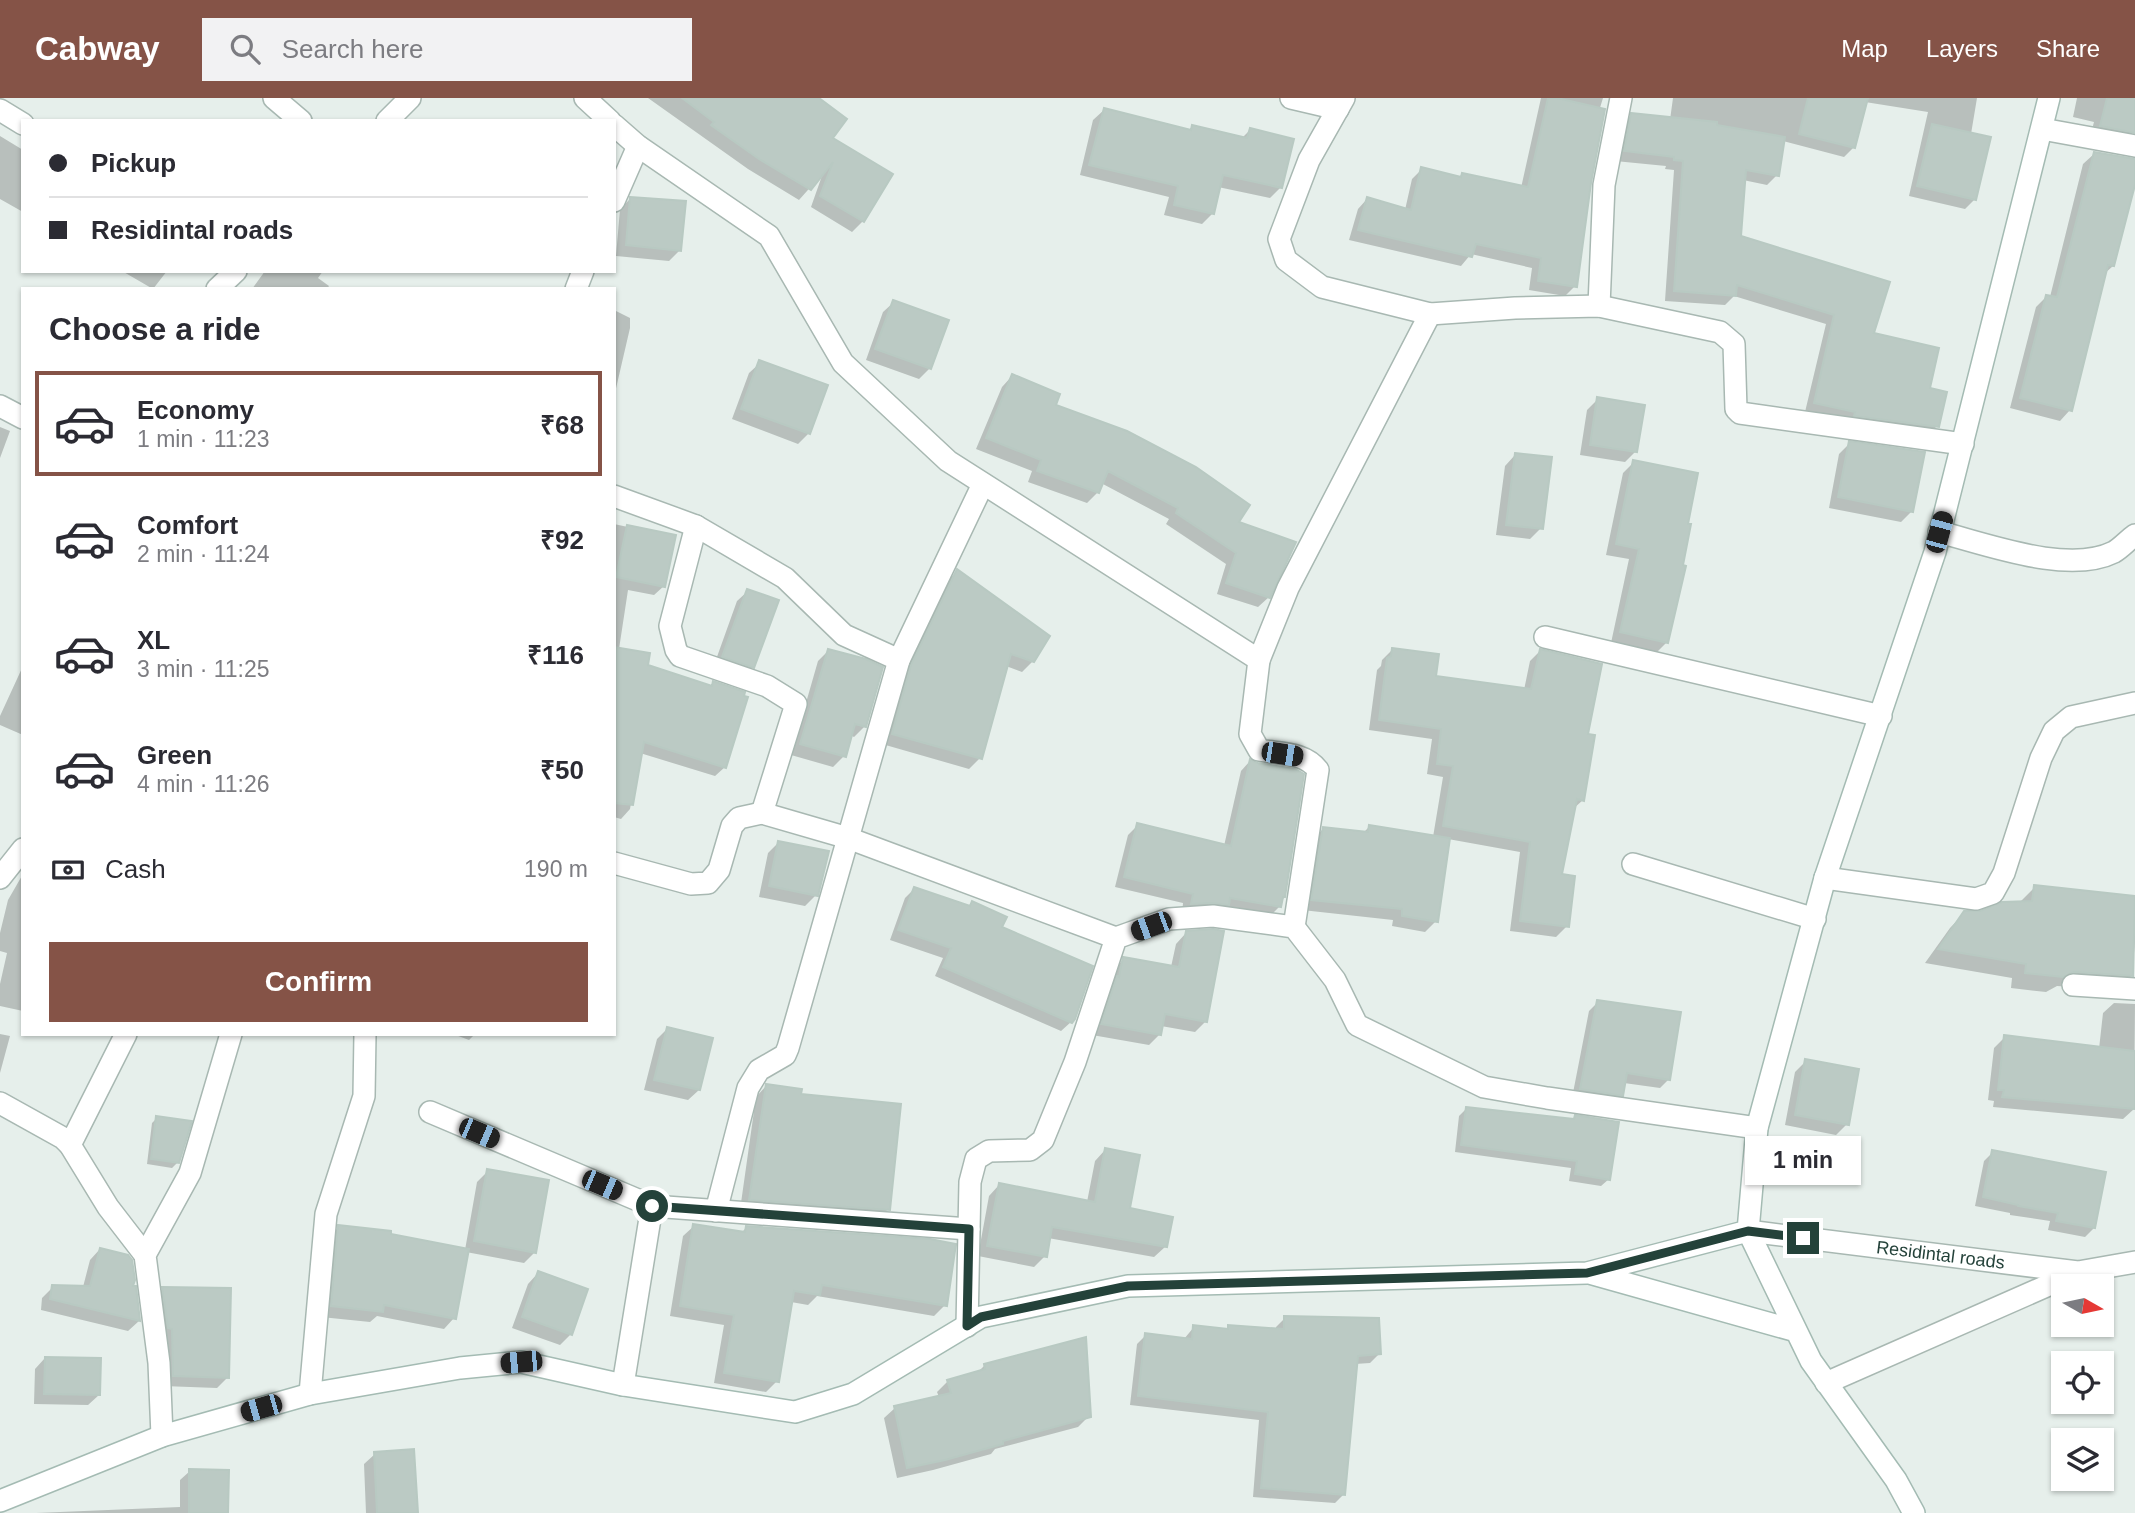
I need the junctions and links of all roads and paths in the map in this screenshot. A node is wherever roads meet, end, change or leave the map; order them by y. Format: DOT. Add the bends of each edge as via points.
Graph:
graph roads {
  1 [pos="274,98"];
  2 [pos="410,98"];
  3 [pos="585,98"];
  4 [pos="1291,98"];
  5 [pos="1621,98"];
  6 [pos="2049,98"];
  7 [pos="1341,103"];
  8 [pos="0,110"];
  9 [pos="299,119"];
  10 [pos="389,119"];
  11 [pos="608,119"];
  12 [pos="21,123"];
  13 [pos="616,127"];
  14 [pos="2042,129"];
  15 [pos="638,146"];
  16 [pos="2135,146"];
  17 [pos="616,196"];
  18 [pos="234,273"];
  19 [pos="219,287"];
  20 [pos="1599,306"];
  21 [pos="1430,314"];
  22 [pos="0,406"];
  23 [pos="21,417"];
  24 [pos="1963,444"];
  25 [pos="983,484"];
  26 [pos="616,497"];
  27 [pos="696,526"];
  28 [pos="1939,532"];
  29 [pos="2135,535"];
  30 [pos="1545,637"];
  31 [pos="899,660"];
  32 [pos="1259,660"];
  33 [pos="2135,703"];
  34 [pos="1881,716"];
  35 [pos="762,813"];
  36 [pos="848,838"];
  37 [pos="21,852"];
  38 [pos="616,864"];
  39 [pos="1633,864"];
  40 [pos="0,878"];
  41 [pos="1825,878"];
  42 [pos="1815,919"];
  43 [pos="1294,927"];
  44 [pos="1115,938"];
  45 [pos="2073,985"];
  46 [pos="2135,989"];
  47 [pos="125,1036"];
  48 [pos="230,1036"];
  49 [pos="365,1036"];
  50 [pos="0,1103"];
  51 [pos="430,1112"];
  52 [pos="1757,1128"];
  53 [pos="70,1145"];
  54 [pos="652,1206"];
  55 [pos="716,1211"];
  56 [pos="969,1229"];
  57 [pos="1748,1231"];
  58 [pos="145,1255"];
  59 [pos="2135,1262"];
  60 [pos="2078,1272"];
  61 [pos="1587,1273"];
  62 [pos="967,1326"];
  63 [pos="1796,1331"];
  64 [pos="1826,1383"];
  65 [pos="622,1385"];
  66 [pos="310,1394"];
  67 [pos="162,1436"];
  68 [pos="0,1502"];
  69 [pos="1914,1513"];
  1 -- 9 [label="street"];
  2 -- 10 [label="street"];
  3 -- 11 [label="street"];
  4 -- 7 [label="street"];
  5 -- 20 [label="street" via="1604,185"];
  6 -- 14 [label="street"];
  7 -- 21 [label="street" via="1309,160 1279,239 1286,260 1322,287"];
  8 -- 12 [label="street"];
  13 -- 15 [label="street"];
  14 -- 16 [label="street"];
  14 -- 24 [label="street"];
  15 -- 17 [label="street"];
  15 -- 25 [label="street" via="769,236 843,363 948,461"];
  18 -- 19 [label="street"];
  20 -- 21 [label="street"];
  20 -- 24 [label="street" via="1726,335 1734,344 1736,409 1740,413"];
  21 -- 32 [label="street" via="1288,589"];
  22 -- 23 [label="street"];
  24 -- 28 [label="street"];
  25 -- 31 [label="street"];
  25 -- 32 [label="street"];
  26 -- 27 [label="street"];
  27 -- 31 [label="street" via="785,578 844,635"];
  27 -- 35 [label="street" via="670,626 676,650 680,656 767,687 796,704"];
  28 -- 29 [label="street" via="2057,561 2090,559 2114,551"];
  28 -- 34 [label="street"];
  30 -- 34 [label="street"];
  31 -- 36 [label="street"];
  32 -- 43 [label="street" via="1250,734 1255,745 1259,750 1304,758 1318,770"];
  33 -- 41 [label="street" via="2071,717 2054,731 1993,893 1976,900"];
  34 -- 41 [label="street"];
  35 -- 36 [label="street"];
  35 -- 38 [label="street" via="739,818 732,826 719,870 708,883 691,884"];
  36 -- 44 [label="street"];
  36 -- 55 [label="street" via="788,1048 785,1055 759,1070 748,1088"];
  37 -- 40 [label="street"];
  39 -- 42 [label="street"];
  41 -- 42 [label="street"];
  42 -- 52 [label="street"];
  43 -- 44 [label="street" via="1213,916 1169,919"];
  43 -- 52 [label="street" via="1335,980 1357,1025 1484,1087"];
  44 -- 56 [label="street" via="1075,1062 1043,1140 1030,1150 989,1151 976,1159 970,1182"];
  45 -- 46 [label="street"];
  47 -- 53 [label="street"];
  48 -- 58 [label="street" via="190,1173"];
  49 -- 66 [label="street" via="364,1096 326,1214"];
  50 -- 53 [label="street"];
  51 -- 54 [label="street"];
  52 -- 57 [label="street"];
  53 -- 58 [label="street" via="108,1207"];
  54 -- 55 [label="street"];
  54 -- 65 [label="street"];
  55 -- 56 [label="street"];
  56 -- 62 [label="street"];
  57 -- 60 [label="street, Residintal roads"];
  57 -- 61 [label="street"];
  57 -- 63 [label="street"];
  58 -- 67 [label="street" via="159,1363"];
  59 -- 60 [label="street, Residintal roads"];
  60 -- 64 [label="street"];
  61 -- 62 [label="street" via="1128,1286 981,1317"];
  61 -- 63 [label="street"];
  62 -- 65 [label="street" via="853,1394 795,1412"];
  63 -- 64 [label="street"];
  64 -- 69 [label="street" via="1896,1480"];
  65 -- 66 [label="street" via="521,1362"];
  66 -- 67 [label="street"];
  67 -- 68 [label="street"];
}
